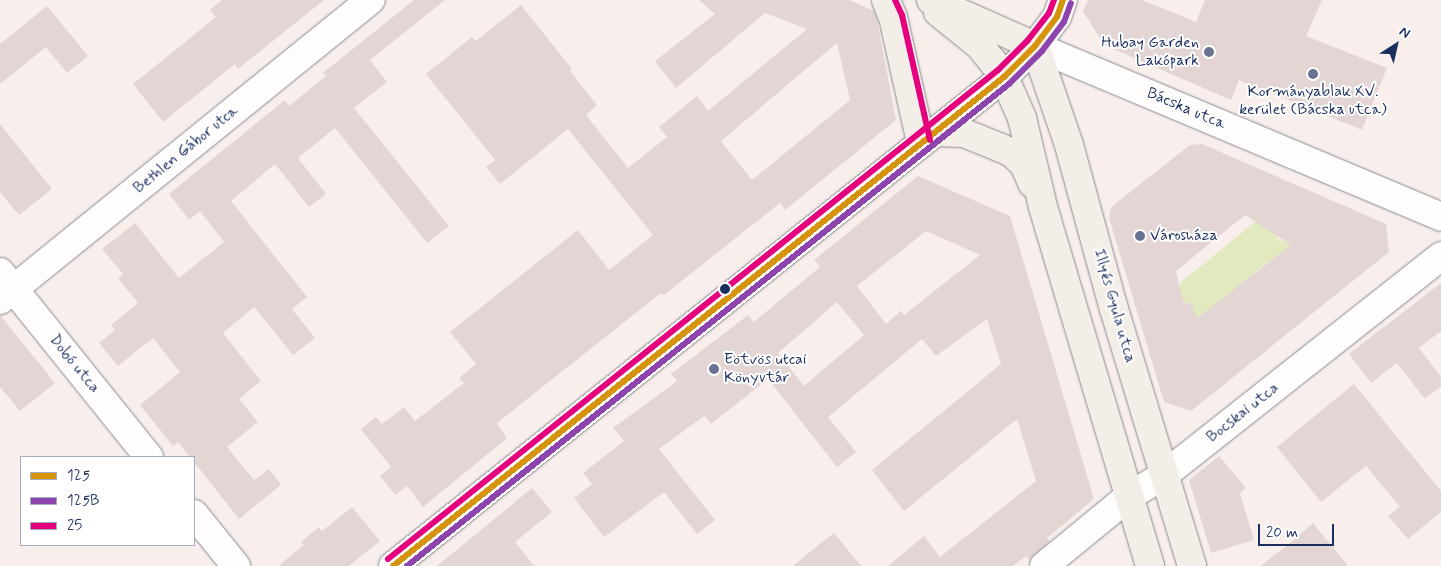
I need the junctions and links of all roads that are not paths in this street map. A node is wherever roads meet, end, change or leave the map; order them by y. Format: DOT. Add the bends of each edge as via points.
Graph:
graph roads {
  1 [pos="372,0"];
  2 [pos="886,0"];
  3 [pos="920,0"];
  4 [pos="931,0"];
  5 [pos="1063,0"];
  6 [pos="1035,46"];
  7 [pos="1004,77"];
  8 [pos="927,137"];
  9 [pos="1043,207"];
  10 [pos="1441,217"];
  11 [pos="1441,256"];
  12 [pos="5,287"];
  13 [pos="148,456"];
  14 [pos="1164,475"];
  15 [pos="1128,497"];
  16 [pos="195,515"];
  17 [pos="236,566"];
  18 [pos="393,566"];
  19 [pos="1044,566"];
  20 [pos="1150,566"];
  21 [pos="1192,566"];
  1 -- 12 [label="street, Bethlen Gábor utca"];
  2 -- 8 [label="main road"];
  3 -- 7 [label="main road" via="980,46"];
  4 -- 6 [label="main road, Bácska utca"];
  5 -- 6 [label="street" via="1057,16"];
  6 -- 7 [label="street"];
  6 -- 10 [label="street, Bácska utca"];
  6 -- 14 [label="main road, Illyés Gyula utca" via="1069,145"];
  7 -- 8 [label="street"];
  7 -- 9 [label="main road" via="1022,118"];
  8 -- 9 [label="main road" via="964,133 1012,153 1024,164"];
  8 -- 18 [label="street"];
  9 -- 15 [label="main road"];
  11 -- 14 [label="street, Bocskai utca"];
  12 -- 13 [label="street, Dobó utca"];
  14 -- 15 [label="street, Bocskai utca"];
  14 -- 21 [label="main road, Illyés Gyula utca"];
  15 -- 19 [label="street, Bocskai utca"];
  15 -- 20 [label="main road"];
  16 -- 17 [label="street"];
}
